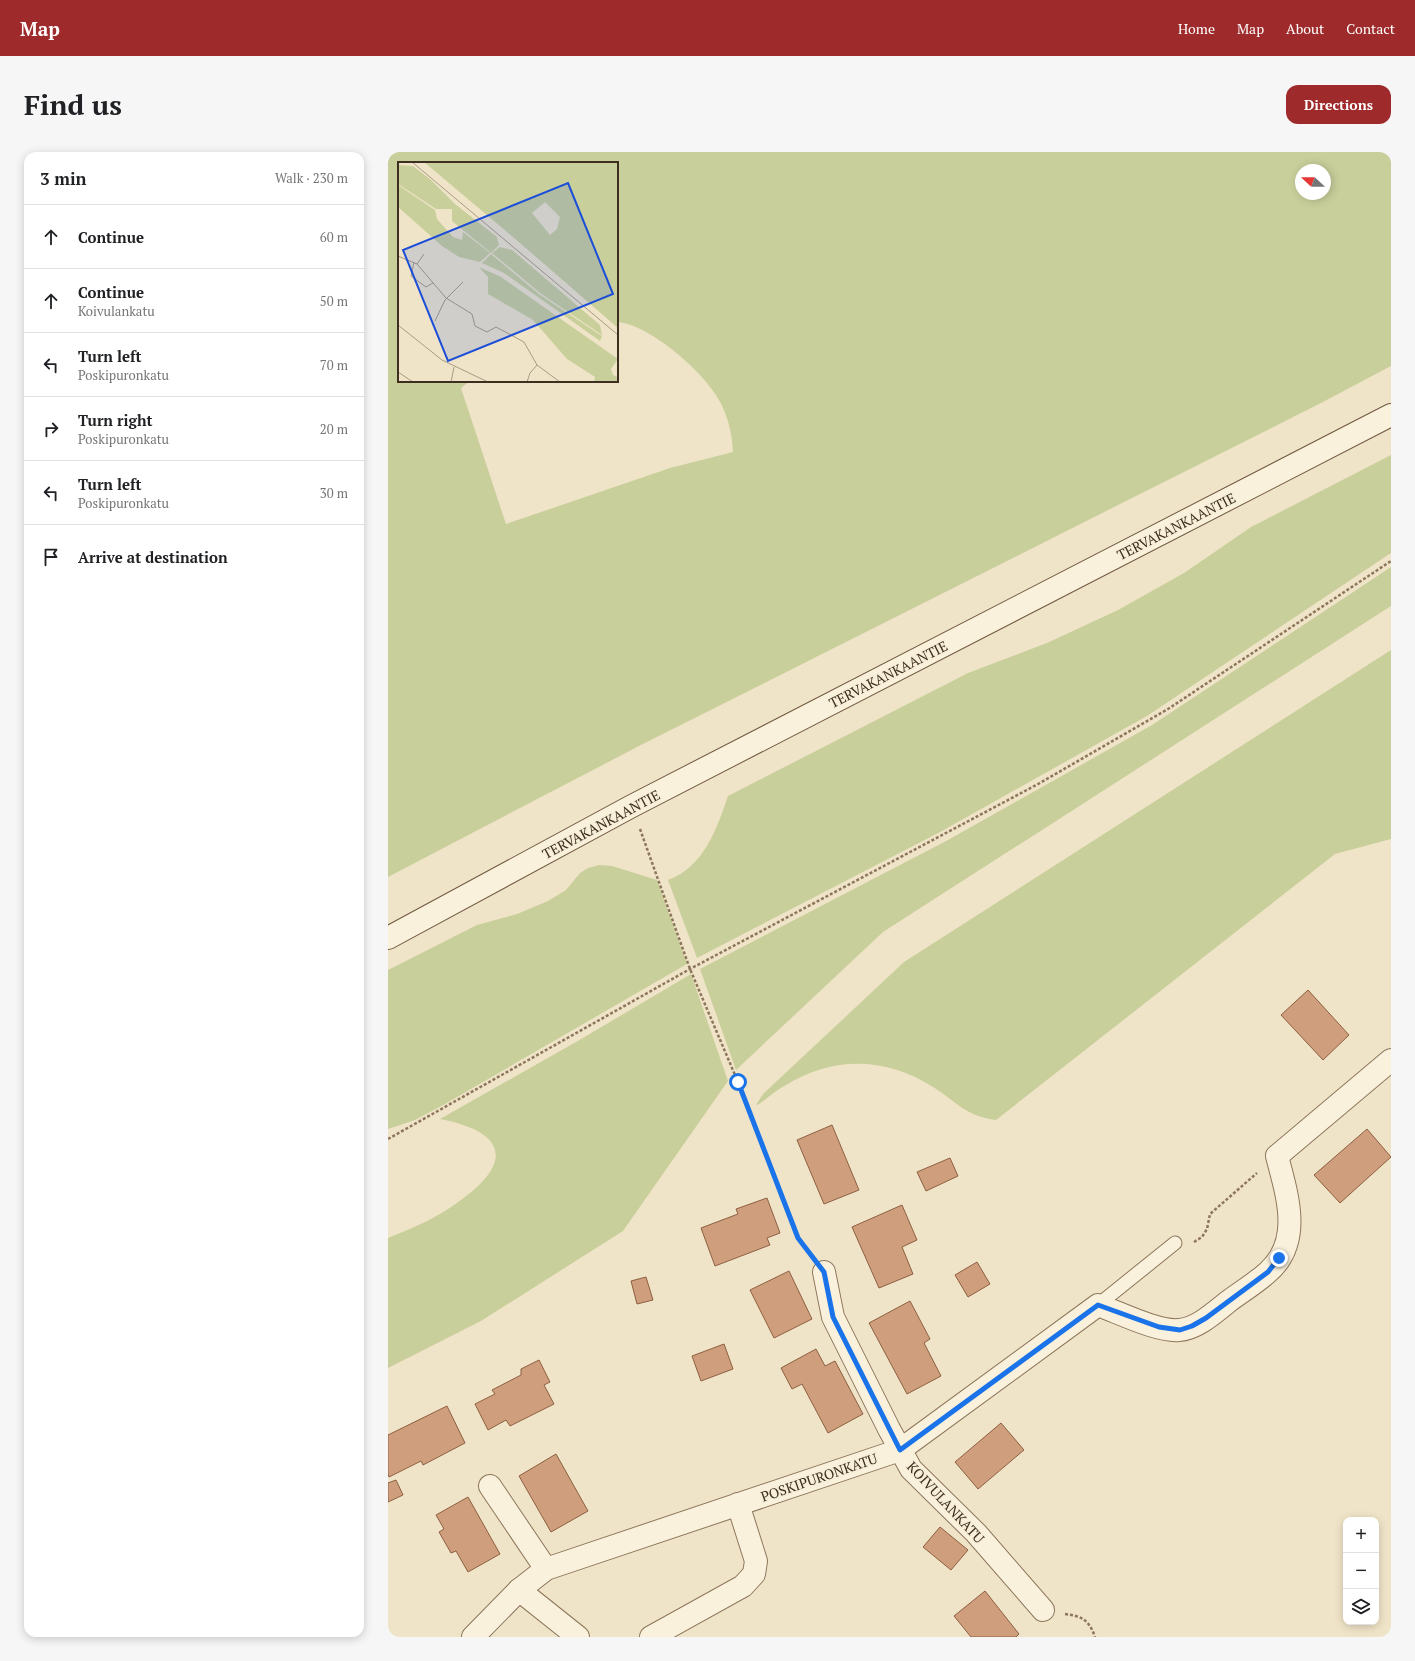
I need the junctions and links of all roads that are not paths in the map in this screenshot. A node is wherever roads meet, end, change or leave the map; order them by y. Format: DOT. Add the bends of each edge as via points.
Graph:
graph roads {
  1 [pos="1391,415"];
  2 [pos="388,938"];
  3 [pos="1391,1060"];
  4 [pos="1176,1243"];
  5 [pos="824,1272"];
  6 [pos="1098,1305"];
  7 [pos="900,1450"];
  8 [pos="490,1486"];
  9 [pos="738,1504"];
  10 [pos="546,1569"];
  11 [pos="519,1590"];
  12 [pos="1043,1610"];
  13 [pos="473,1637"];
  14 [pos="578,1637"];
  15 [pos="651,1637"];
  1 -- 2 [label="street, TERVAKANKAANTIE" via="632,806"];
  3 -- 6 [label="street" via="1277,1156 1289,1204 1289,1233 1279,1258 1268,1272 1206,1318 1180,1330 1159,1327"];
  4 -- 6 [label="lane"];
  5 -- 7 [label="street, KOIVULANKATU" via="833,1317"];
  6 -- 7 [label="street, POSKIPURONKATU"];
  7 -- 9 [label="street, POSKIPURONKATU"];
  7 -- 12 [label="street, KOIVULANKATU" via="911,1470 976,1533"];
  8 -- 10 [label="street"];
  9 -- 10 [label="street, POSKIPURONKATU"];
  9 -- 15 [label="street" via="756,1561 754,1574 743,1586"];
  10 -- 11 [label="street, POSKIPURONKATU"];
  11 -- 13 [label="street, POSKIPURONKATU"];
  11 -- 14 [label="street"];
}
